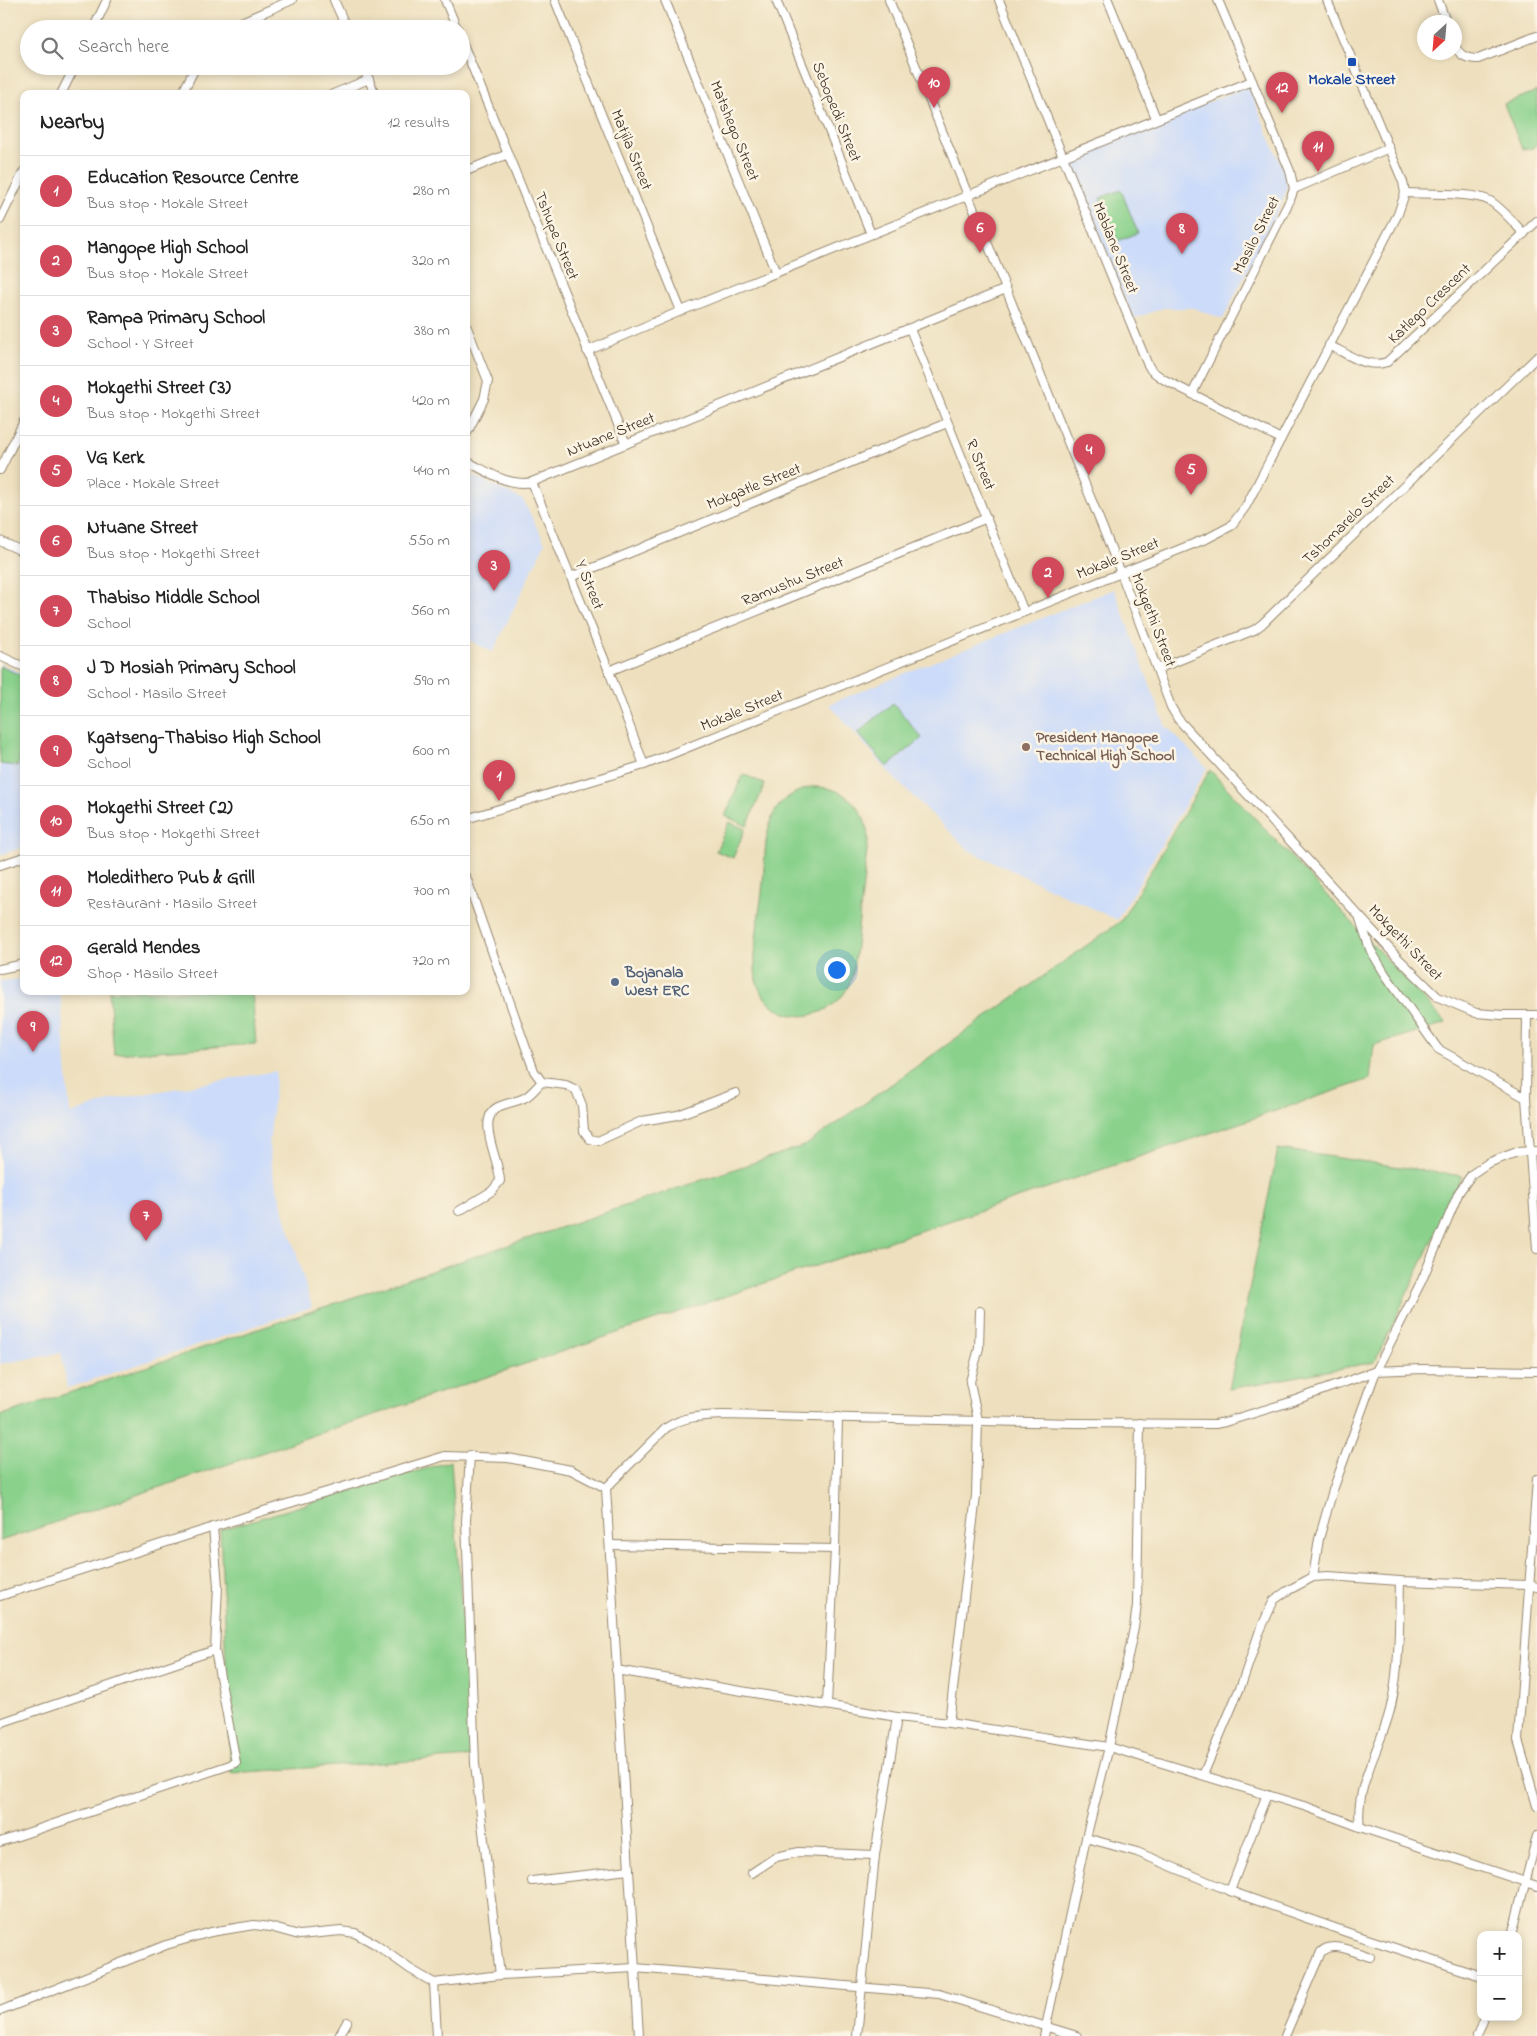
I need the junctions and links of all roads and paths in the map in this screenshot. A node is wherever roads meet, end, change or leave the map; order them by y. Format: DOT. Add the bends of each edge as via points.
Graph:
graph roads {
  1 [pos="107,0"];
  2 [pos="292,0"];
  3 [pos="334,0"];
  4 [pos="445,0"];
  5 [pos="555,0"];
  6 [pos="665,0"];
  7 [pos="776,0"];
  8 [pos="889,0"];
  9 [pos="999,0"];
  10 [pos="1108,0"];
  11 [pos="1218,0"];
  12 [pos="1327,0"];
  13 [pos="1438,0"];
  14 [pos="1443,15"];
  15 [pos="97,20"];
  16 [pos="246,20"];
  17 [pos="343,20"];
  18 [pos="453,20"];
  19 [pos="1537,36"];
  20 [pos="1462,56"];
  21 [pos="470,61"];
  22 [pos="70,75"];
  23 [pos="192,75"];
  24 [pos="367,75"];
  25 [pos="369,79"];
  26 [pos="1252,81"];
  27 [pos="63,90"];
  28 [pos="184,90"];
  29 [pos="343,90"];
  30 [pos="373,90"];
  31 [pos="1156,118"];
  32 [pos="1389,148"];
  33 [pos="508,154"];
  34 [pos="1063,156"];
  35 [pos="470,169"];
  36 [pos="20,179"];
  37 [pos="1294,189"];
  38 [pos="1405,193"];
  39 [pos="968,195"];
  40 [pos="0,220"];
  41 [pos="1537,221"];
  42 [pos="871,234"];
  43 [pos="1524,234"];
  44 [pos="776,273"];
  45 [pos="1006,289"];
  46 [pos="681,311"];
  47 [pos="910,329"];
  48 [pos="470,336"];
  49 [pos="1329,345"];
  50 [pos="587,351"];
  51 [pos="1537,357"];
  52 [pos="1192,394"];
  53 [pos="947,422"];
  54 [pos="470,427"];
  55 [pos="20,437"];
  56 [pos="1281,439"];
  57 [pos="626,444"];
  58 [pos="470,463"];
  59 [pos="0,470"];
  60 [pos="532,482"];
  61 [pos="987,518"];
  62 [pos="0,541"];
  63 [pos="20,550"];
  64 [pos="1121,573"];
  65 [pos="570,577"];
  66 [pos="1024,612"];
  67 [pos="0,656"];
  68 [pos="20,665"];
  69 [pos="1157,669"];
  70 [pos="609,671"];
  71 [pos="644,765"];
  72 [pos="470,818"];
  73 [pos="20,858"];
  74 [pos="0,865"];
  75 [pos="470,888"];
  76 [pos="1359,916"];
  77 [pos="20,965"];
  78 [pos="0,969"];
  79 [pos="1537,1014"];
  80 [pos="1527,1015"];
  81 [pos="542,1082"];
  82 [pos="736,1093"];
  83 [pos="1526,1098"];
  84 [pos="1534,1151"];
  85 [pos="459,1211"];
  86 [pos="1537,1249"];
  87 [pos="980,1311"];
  88 [pos="1376,1371"];
  89 [pos="1537,1371"];
  90 [pos="838,1417"];
  91 [pos="978,1420"];
  92 [pos="1140,1423"];
  93 [pos="470,1455"];
  94 [pos="1537,1479"];
  95 [pos="606,1488"];
  96 [pos="213,1527"];
  97 [pos="611,1545"];
  98 [pos="835,1549"];
  99 [pos="1314,1577"];
  100 [pos="1400,1581"];
  101 [pos="1533,1586"];
  102 [pos="0,1596"];
  103 [pos="215,1650"];
  104 [pos="616,1670"];
  105 [pos="827,1704"];
  106 [pos="897,1717"];
  107 [pos="0,1723"];
  108 [pos="949,1723"];
  109 [pos="1109,1747"];
  110 [pos="1203,1775"];
  111 [pos="1267,1794"];
  112 [pos="1537,1806"];
  113 [pos="1360,1827"];
  114 [pos="1537,1836"];
  115 [pos="1086,1838"];
  116 [pos="0,1842"];
  117 [pos="875,1855"];
  118 [pos="629,1870"];
  119 [pos="752,1873"];
  120 [pos="532,1881"];
  121 [pos="1525,1883"];
  122 [pos="1537,1886"];
  123 [pos="1230,1891"];
  124 [pos="1513,1931"];
  125 [pos="1370,1957"];
  126 [pos="635,1968"];
  127 [pos="500,1975"];
  128 [pos="1477,1975"];
  129 [pos="434,1982"];
  130 [pos="861,1988"];
  131 [pos="0,2011"];
  132 [pos="1483,2021"];
  133 [pos="348,2022"];
  134 [pos="1046,2027"];
  135 [pos="339,2036"];
  136 [pos="437,2036"];
  137 [pos="639,2036"];
  138 [pos="857,2036"];
  139 [pos="1044,2036"];
  140 [pos="1077,2036"];
  141 [pos="1285,2036"];
  142 [pos="1477,2036"];
  1 -- 15 [label="street"];
  2 -- 16 [label="street"];
  3 -- 17 [label="street"];
  4 -- 18 [label="street"];
  5 -- 46 [label="street, Matjila Street"];
  6 -- 44 [label="street, Matshego Street"];
  7 -- 42 [label="street, Sebopedi Street"];
  8 -- 39 [label="street, Mokgethi Street"];
  9 -- 34 [label="street, Mablane Street"];
  10 -- 31 [label="street"];
  11 -- 26 [label="street, Masilo Street"];
  12 -- 32 [label="street"];
  13 -- 14 [label="street"];
  19 -- 20 [label="street" via="1478,59"];
  21 -- 33 [label="street, Tshupe Street"];
  22 -- 27 [label="street"];
  23 -- 28 [label="street"];
  24 -- 25 [label="street"];
  25 -- 29 [label="street"];
  25 -- 30 [label="street"];
  26 -- 31 [label="street"];
  26 -- 37 [label="street, Masilo Street" via="1290,171"];
  31 -- 34 [label="street"];
  32 -- 37 [label="street"];
  32 -- 38 [label="street"];
  33 -- 35 [label="street"];
  33 -- 50 [label="street, Tshupe Street"];
  34 -- 39 [label="street"];
  34 -- 52 [label="street, Mablane Street" via="1147,362 1157,375"];
  36 -- 40 [label="street"];
  37 -- 52 [label="street, Masilo Street"];
  38 -- 43 [label="street" via="1488,200"];
  38 -- 49 [label="street, Mokale Street" via="1398,214"];
  39 -- 42 [label="street"];
  39 -- 45 [label="street, Mokgethi Street"];
  41 -- 43 [label="street, Katlego Crescent"];
  42 -- 44 [label="street"];
  43 -- 49 [label="street, Katlego Crescent" via="1387,362 1373,365 1362,362"];
  44 -- 46 [label="street"];
  45 -- 47 [label="street, Ntuane Street"];
  45 -- 64 [label="street, Mokgethi Street"];
  46 -- 50 [label="street"];
  47 -- 53 [label="street, R Street"];
  47 -- 57 [label="street, Ntuane Street"];
  48 -- 54 [label="street" via="488,382 484,400"];
  49 -- 56 [label="street, Mokale Street"];
  50 -- 57 [label="street, Tshupe Street"];
  51 -- 69 [label="street, Tshomarelo Street" via="1262,624"];
  52 -- 56 [label="street, Mablane Street"];
  53 -- 61 [label="street, R Street"];
  53 -- 65 [label="street, Mokgatle Street"];
  55 -- 59 [label="street"];
  56 -- 64 [label="street, Mokale Street" via="1246,506 1231,526"];
  57 -- 60 [label="street, Ntuane Street"];
  58 -- 60 [label="street" via="511,483"];
  60 -- 65 [label="street, Y Street"];
  61 -- 66 [label="street, R Street"];
  61 -- 70 [label="street, Ramushu Street"];
  62 -- 63 [label="street"];
  64 -- 66 [label="street, Mokale Street"];
  64 -- 69 [label="street, Mokgethi Street"];
  65 -- 70 [label="street, Y Street"];
  66 -- 71 [label="street, Mokale Street"];
  67 -- 68 [label="street"];
  69 -- 76 [label="street, Mokgethi Street" via="1171,707 1183,726"];
  70 -- 71 [label="street, Y Street"];
  71 -- 72 [label="street, Mokale Street"];
  73 -- 74 [label="street"];
  75 -- 81 [label="street" via="534,1071"];
  76 -- 80 [label="street, Mokgethi Street" via="1438,997 1476,1013"];
  76 -- 83 [label="street" via="1370,949 1381,968 1438,1049"];
  77 -- 78 [label="street"];
  79 -- 80 [label="street, Mokgethi Street"];
  80 -- 83 [label="street"];
  81 -- 82 [label="street" via="566,1085 576,1090 582,1105 584,1131 590,1139 598,1141 642,1121 678,1115"];
  81 -- 85 [label="street" via="524,1098 497,1108 490,1115 487,1127 500,1181 492,1191"];
  83 -- 84 [label="street"];
  84 -- 86 [label="street"];
  84 -- 88 [label="street" via="1516,1152 1488,1162 1464,1183 1422,1280"];
  87 -- 91 [label="street" via="979,1348 970,1382"];
  88 -- 89 [label="street" via="1422,1368"];
  88 -- 92 [label="street" via="1225,1422"];
  88 -- 99 [label="street" via="1333,1490 1319,1539"];
  90 -- 91 [label="street"];
  90 -- 95 [label="street" via="690,1417 666,1428"];
  90 -- 98 [label="street"];
  91 -- 92 [label="street"];
  91 -- 108 [label="street" via="976,1496"];
  92 -- 109 [label="street" via="1137,1605"];
  93 -- 95 [label="street" via="508,1458 571,1470"];
  93 -- 96 [label="street" via="444,1456"];
  93 -- 127 [label="street" via="466,1521 475,1764"];
  94 -- 101 [label="street"];
  95 -- 97 [label="street"];
  96 -- 102 [label="street"];
  96 -- 103 [label="street" via="218,1586"];
  97 -- 98 [label="street"];
  97 -- 104 [label="street"];
  98 -- 105 [label="street"];
  99 -- 100 [label="street"];
  99 -- 110 [label="street" via="1274,1600"];
  100 -- 101 [label="street"];
  100 -- 113 [label="street" via="1392,1705 1360,1800"];
  101 -- 112 [label="street" via="1518,1740"];
  103 -- 107 [label="street"];
  103 -- 116 [label="street" via="236,1763"];
  104 -- 105 [label="street"];
  104 -- 118 [label="street"];
  105 -- 106 [label="street"];
  106 -- 108 [label="street"];
  106 -- 117 [label="street"];
  108 -- 109 [label="street"];
  109 -- 110 [label="street"];
  109 -- 115 [label="street"];
  110 -- 111 [label="street"];
  111 -- 113 [label="street"];
  111 -- 123 [label="street"];
  113 -- 121 [label="street"];
  114 -- 121 [label="street"];
  115 -- 123 [label="street" via="1143,1854"];
  115 -- 134 [label="street"];
  117 -- 119 [label="street" via="799,1852 776,1858"];
  117 -- 130 [label="street"];
  118 -- 120 [label="street"];
  118 -- 126 [label="street"];
  121 -- 122 [label="street"];
  121 -- 124 [label="street"];
  123 -- 128 [label="street"];
  125 -- 141 [label="street" via="1326,1947"];
  126 -- 127 [label="street"];
  126 -- 130 [label="street"];
  126 -- 137 [label="street"];
  127 -- 129 [label="street"];
  129 -- 131 [label="street" via="355,1933 299,1935 254,1924 166,1945"];
  129 -- 136 [label="street"];
  130 -- 134 [label="street" via="938,1994"];
  130 -- 138 [label="street"];
  132 -- 142 [label="street"];
  133 -- 135 [label="street"];
  134 -- 139 [label="street"];
  134 -- 140 [label="street"];
}
